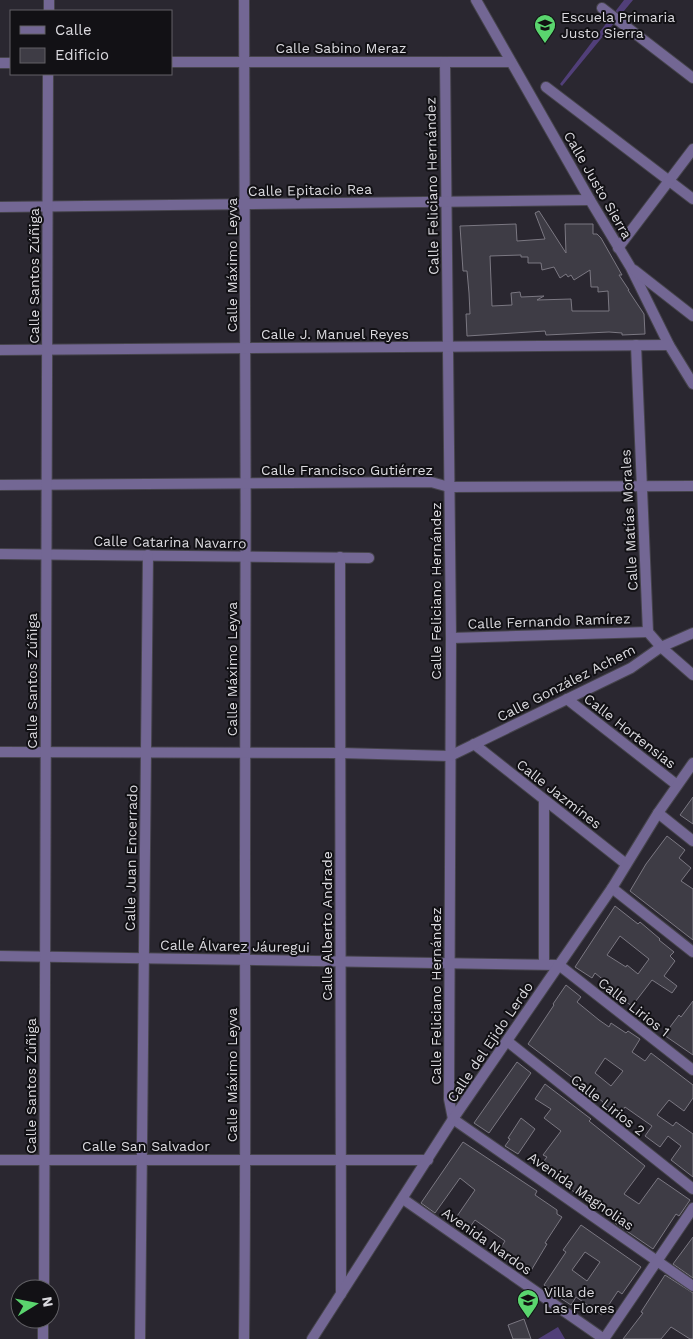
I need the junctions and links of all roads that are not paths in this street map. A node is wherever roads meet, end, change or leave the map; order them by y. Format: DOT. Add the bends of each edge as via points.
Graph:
graph roads {
  1 [pos="244,0"];
  2 [pos="476,0"];
  3 [pos="602,8"];
  4 [pos="172,62"];
  5 [pos="244,62"];
  6 [pos="445,62"];
  7 [pos="511,62"];
  8 [pos="48,75"];
  9 [pos="693,78"];
  10 [pos="546,87"];
  11 [pos="693,148"];
  12 [pos="668,181"];
  13 [pos="693,199"];
  14 [pos="590,200"];
  15 [pos="446,202"];
  16 [pos="245,204"];
  17 [pos="48,207"];
  18 [pos="0,208"];
  19 [pos="618,248"];
  20 [pos="631,268"];
  21 [pos="693,316"];
  22 [pos="636,345"];
  23 [pos="669,345"];
  24 [pos="448,346"];
  25 [pos="247,348"];
  26 [pos="0,350"];
  27 [pos="47,350"];
  28 [pos="693,384"];
  29 [pos="246,483"];
  30 [pos="0,485"];
  31 [pos="47,485"];
  32 [pos="641,486"];
  33 [pos="693,486"];
  34 [pos="449,487"];
  35 [pos="0,554"];
  36 [pos="46,554"];
  37 [pos="148,556"];
  38 [pos="246,556"];
  39 [pos="340,558"];
  40 [pos="369,558"];
  41 [pos="648,632"];
  42 [pos="693,633"];
  43 [pos="451,638"];
  44 [pos="661,647"];
  45 [pos="693,675"];
  46 [pos="567,699"];
  47 [pos="474,744"];
  48 [pos="0,752"];
  49 [pos="46,752"];
  50 [pos="146,753"];
  51 [pos="245,753"];
  52 [pos="340,753"];
  53 [pos="450,756"];
  54 [pos="693,763"];
  55 [pos="678,785"];
  56 [pos="544,800"];
  57 [pos="658,813"];
  58 [pos="693,841"];
  59 [pos="626,864"];
  60 [pos="612,888"];
  61 [pos="693,952"];
  62 [pos="0,956"];
  63 [pos="45,957"];
  64 [pos="144,958"];
  65 [pos="245,960"];
  66 [pos="341,961"];
  67 [pos="450,962"];
  68 [pos="544,964"];
  69 [pos="559,965"];
  70 [pos="507,1041"];
  71 [pos="693,1070"];
  72 [pos="454,1119"];
  73 [pos="0,1160"];
  74 [pos="44,1160"];
  75 [pos="142,1160"];
  76 [pos="246,1160"];
  77 [pos="341,1160"];
  78 [pos="428,1160"];
  79 [pos="693,1189"];
  80 [pos="403,1199"];
  81 [pos="693,1208"];
  82 [pos="657,1261"];
  83 [pos="44,1279"];
  84 [pos="693,1286"];
  85 [pos="341,1294"];
  86 [pos="140,1339"];
  87 [pos="244,1339"];
  88 [pos="312,1339"];
  89 [pos="604,1339"];
  1 -- 5 [label="street, Calle Máximo Leyva"];
  2 -- 7 [label="street, Calle Justo Sierra"];
  3 -- 9 [label="street"];
  4 -- 5 [label="street, Calle Sabino Meraz"];
  5 -- 6 [label="street, Calle Sabino Meraz"];
  5 -- 16 [label="street, Calle Máximo Leyva"];
  6 -- 7 [label="street, Calle Sabino Meraz"];
  6 -- 15 [label="street, Calle Feliciano Hernández"];
  7 -- 14 [label="street, Calle Justo Sierra"];
  8 -- 17 [label="street, Calle Santos Zúñiga"];
  10 -- 12 [label="street"];
  11 -- 12 [label="street"];
  12 -- 13 [label="street"];
  12 -- 19 [label="street"];
  14 -- 15 [label="street, Calle Epitacio Rea"];
  14 -- 19 [label="street, Calle Justo Sierra"];
  15 -- 16 [label="street, Calle Epitacio Rea"];
  15 -- 24 [label="street, Calle Feliciano Hernández"];
  16 -- 17 [label="street, Calle Epitacio Rea"];
  16 -- 25 [label="street, Calle Máximo Leyva"];
  17 -- 18 [label="street, Calle Epitacio Rea"];
  17 -- 27 [label="street, Calle Santos Zúñiga"];
  19 -- 20 [label="street, Calle Justo Sierra"];
  20 -- 21 [label="street"];
  20 -- 23 [label="street, Calle Justo Sierra"];
  22 -- 23 [label="street, Calle J. Manuel Reyes"];
  22 -- 24 [label="street, Calle J. Manuel Reyes"];
  22 -- 32 [label="street, Calle Matías Morales"];
  23 -- 28 [label="street, Calle Justo Sierra"];
  24 -- 25 [label="street, Calle J. Manuel Reyes"];
  24 -- 34 [label="street, Calle Feliciano Hernández"];
  25 -- 27 [label="street, Calle J. Manuel Reyes"];
  25 -- 29 [label="street, Calle Máximo Leyva"];
  26 -- 27 [label="street, Calle J. Manuel Reyes"];
  27 -- 31 [label="street, Calle Santos Zúñiga"];
  29 -- 31 [label="street, Calle Francisco Gutiérrez"];
  29 -- 34 [label="street, Calle Francisco Gutiérrez" via="431,482"];
  29 -- 38 [label="street, Calle Máximo Leyva"];
  30 -- 31 [label="street, Calle Francisco Gutiérrez"];
  31 -- 36 [label="street, Calle Santos Zúñiga"];
  32 -- 33 [label="street, Calle Francisco Gutiérrez"];
  32 -- 34 [label="street, Calle Francisco Gutiérrez"];
  32 -- 41 [label="street, Calle Matías Morales"];
  34 -- 43 [label="street, Calle Feliciano Hernández"];
  35 -- 36 [label="street, Calle Catarina Navarro"];
  36 -- 37 [label="street, Calle Catarina Navarro"];
  36 -- 49 [label="street, Calle Santos Zúñiga"];
  37 -- 38 [label="street, Calle Catarina Navarro"];
  37 -- 50 [label="street, Calle Juan Encerrado"];
  38 -- 39 [label="street, Calle Catarina Navarro"];
  38 -- 51 [label="street, Calle Máximo Leyva"];
  39 -- 40 [label="street, Calle Catarina Navarro"];
  39 -- 52 [label="street, Calle Alberto Andrade"];
  41 -- 43 [label="street, Calle Fernando Ramírez"];
  41 -- 44 [label="street"];
  42 -- 44 [label="street, Calle González Achem"];
  43 -- 53 [label="street, Calle Feliciano Hernández"];
  44 -- 45 [label="street"];
  44 -- 46 [label="street, Calle González Achem" via="631,668"];
  46 -- 47 [label="street, Calle González Achem"];
  46 -- 55 [label="street, Calle Hortensias"];
  47 -- 53 [label="street, Calle González Achem"];
  47 -- 56 [label="street, Calle Jazmínes"];
  48 -- 49 [label="street"];
  49 -- 50 [label="street"];
  49 -- 63 [label="street, Calle Santos Zúñiga"];
  50 -- 51 [label="street"];
  50 -- 64 [label="street, Calle Juan Encerrado"];
  51 -- 52 [label="street"];
  51 -- 65 [label="street, Calle Máximo Leyva"];
  52 -- 53 [label="street"];
  52 -- 66 [label="street, Calle Alberto Andrade"];
  53 -- 67 [label="street, Calle Feliciano Hernández"];
  54 -- 55 [label="street, Calle del Ejido Lerdo"];
  55 -- 57 [label="street, Calle del Ejido Lerdo"];
  56 -- 59 [label="street, Calle Jazmínes"];
  56 -- 68 [label="street"];
  57 -- 58 [label="street"];
  57 -- 59 [label="street, Calle del Ejido Lerdo"];
  59 -- 60 [label="street, Calle del Ejido Lerdo"];
  60 -- 61 [label="street"];
  60 -- 69 [label="street, Calle del Ejido Lerdo"];
  62 -- 63 [label="street, Calle Álvarez Jáuregui"];
  63 -- 64 [label="street, Calle Álvarez Jáuregui"];
  63 -- 74 [label="street, Calle Santos Zúñiga"];
  64 -- 65 [label="street, Calle Álvarez Jáuregui"];
  64 -- 75 [label="street, Calle Juan Encerrado"];
  65 -- 66 [label="street, Calle Álvarez Jáuregui"];
  65 -- 76 [label="street, Calle Máximo Leyva"];
  66 -- 67 [label="street, Calle Álvarez Jáuregui"];
  66 -- 77 [label="street, Calle Alberto Andrade"];
  67 -- 68 [label="street, Calle Álvarez Jáuregui"];
  67 -- 72 [label="street, Calle Feliciano Hernández" via="449,1099"];
  68 -- 69 [label="street, Calle Álvarez Jáuregui"];
  69 -- 70 [label="street, Calle del Ejido Lerdo"];
  69 -- 71 [label="street, Calle Lirios 1"];
  70 -- 72 [label="street, Calle del Ejido Lerdo"];
  70 -- 79 [label="street, Calle Lirios 2"];
  72 -- 78 [label="street, Calle del Ejido Lerdo"];
  72 -- 82 [label="street, Avenida Magnolias"];
  73 -- 74 [label="street, Calle San Salvador"];
  74 -- 75 [label="street, Calle San Salvador"];
  74 -- 83 [label="street, Calle Santos Zúñiga"];
  75 -- 76 [label="street, Calle San Salvador"];
  75 -- 86 [label="street, Calle Juan Encerrado"];
  76 -- 77 [label="street, Calle San Salvador"];
  76 -- 87 [label="street, Calle Máximo Leyva"];
  77 -- 78 [label="street, Calle San Salvador"];
  77 -- 85 [label="street, Calle Alberto Andrade"];
  78 -- 80 [label="street, Calle del Ejido Lerdo"];
  80 -- 85 [label="street, Calle del Ejido Lerdo"];
  80 -- 89 [label="street, Avenida Nardos"];
  81 -- 82 [label="street"];
  82 -- 84 [label="street, Avenida Magnolias"];
  82 -- 89 [label="street"];
  85 -- 88 [label="street, Calle del Ejido Lerdo"];
}
